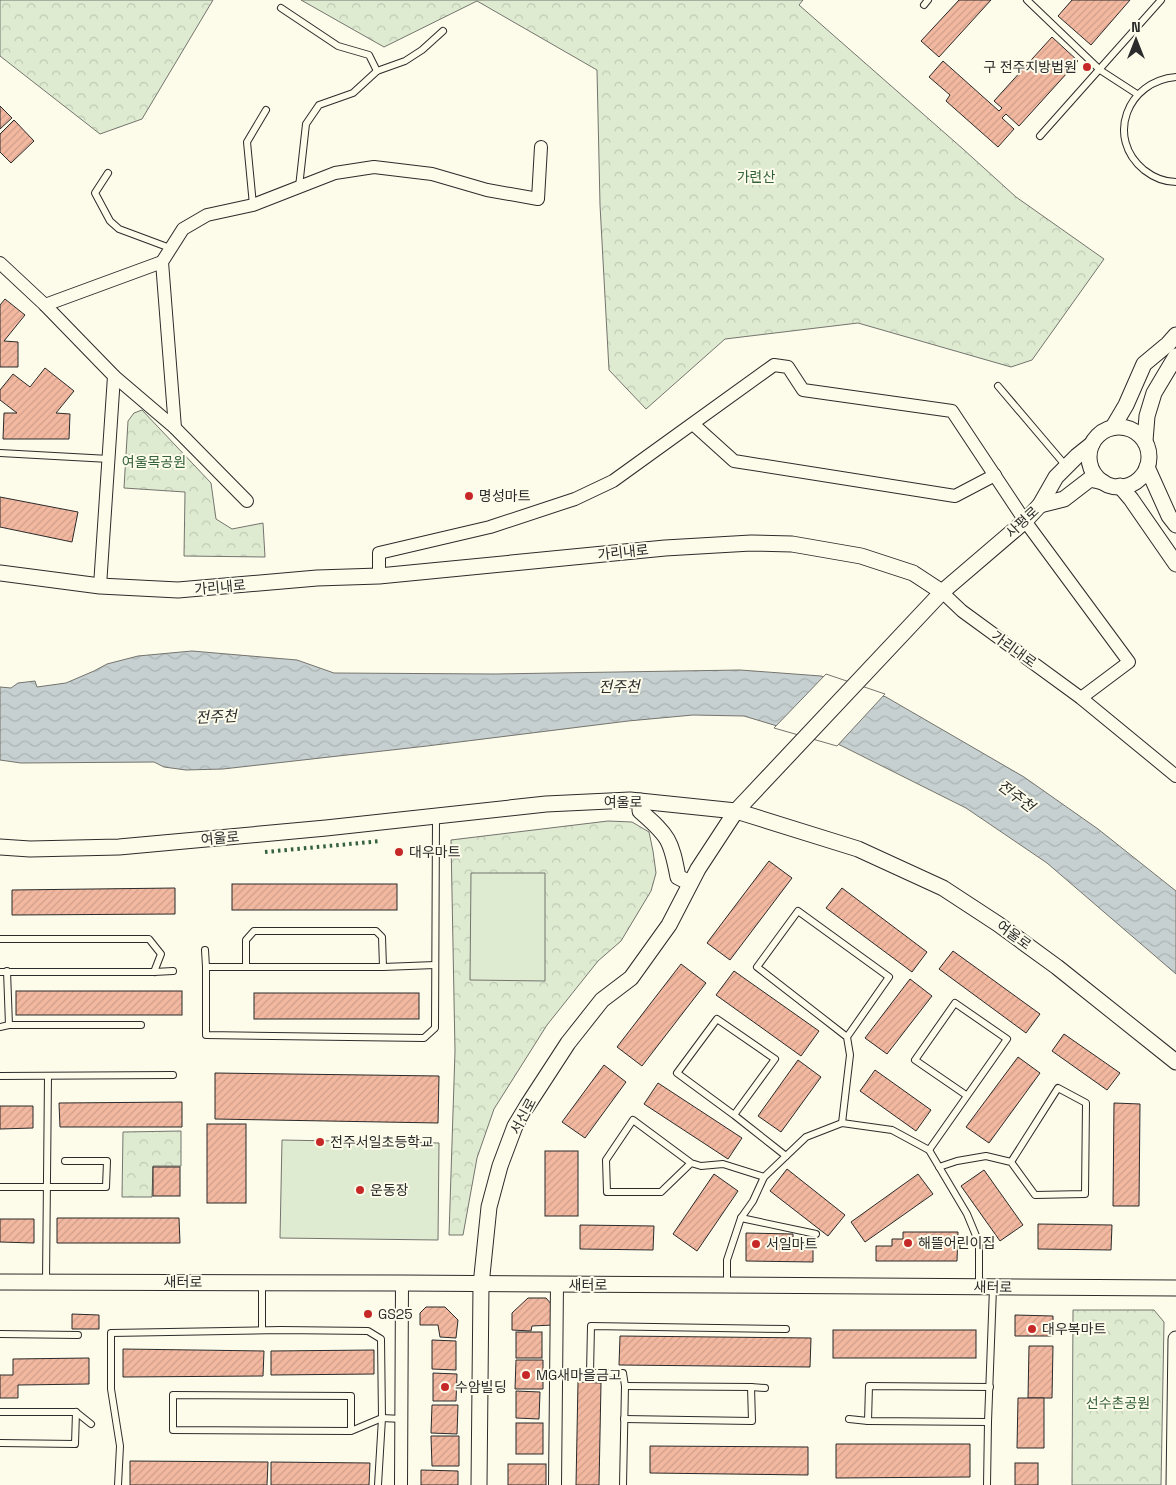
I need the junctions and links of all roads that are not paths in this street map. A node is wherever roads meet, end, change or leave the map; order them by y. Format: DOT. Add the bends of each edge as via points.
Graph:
graph roads {
  1 [pos="1027,0"];
  2 [pos="1161,0"];
  3 [pos="281,8"];
  4 [pos="443,31"];
  5 [pos="1100,70"];
  6 [pos="377,71"];
  7 [pos="1176,77"];
  8 [pos="1137,94"];
  9 [pos="266,110"];
  10 [pos="1040,136"];
  11 [pos="541,147"];
  12 [pos="108,173"];
  13 [pos="1176,182"];
  14 [pos="299,186"];
  15 [pos="254,205"];
  16 [pos="170,248"];
  17 [pos="162,262"];
  18 [pos="0,263"];
  19 [pos="45,305"];
  20 [pos="1176,335"];
  21 [pos="1176,356"];
  22 [pos="114,376"];
  23 [pos="998,386"];
  24 [pos="692,424"];
  25 [pos="175,428"];
  26 [pos="1113,428"];
  27 [pos="1145,441"];
  28 [pos="1092,444"];
  29 [pos="0,453"];
  30 [pos="109,458"];
  31 [pos="1067,467"];
  32 [pos="1148,467"];
  33 [pos="995,475"];
  34 [pos="1103,482"];
  35 [pos="1120,486"];
  36 [pos="248,501"];
  37 [pos="1040,505"];
  38 [pos="1025,521"];
  39 [pos="1176,525"];
  40 [pos="1176,564"];
  41 [pos="0,574"];
  42 [pos="379,576"];
  43 [pos="100,586"];
  44 [pos="942,592"];
  45 [pos="920,614"];
  46 [pos="1081,698"];
  47 [pos="1176,776"];
  48 [pos="640,801"];
  49 [pos="736,811"];
  50 [pos="436,816"];
  51 [pos="0,848"];
  52 [pos="690,883"];
  53 [pos="0,939"];
  54 [pos="205,950"];
  55 [pos="435,965"];
  56 [pos="206,967"];
  57 [pos="246,967"];
  58 [pos="383,967"];
  59 [pos="173,971"];
  60 [pos="3,972"];
  61 [pos="154,972"];
  62 [pos="9,1025"];
  63 [pos="141,1025"];
  64 [pos="0,1027"];
  65 [pos="847,1037"];
  66 [pos="1176,1062"];
  67 [pos="173,1075"];
  68 [pos="0,1076"];
  69 [pos="48,1076"];
  70 [pos="966,1095"];
  71 [pos="734,1115"];
  72 [pos="842,1123"];
  73 [pos="929,1150"];
  74 [pos="786,1156"];
  75 [pos="65,1161"];
  76 [pos="691,1162"];
  77 [pos="1011,1162"];
  78 [pos="939,1167"];
  79 [pos="764,1177"];
  80 [pos="0,1187"];
  81 [pos="47,1187"];
  82 [pos="741,1218"];
  83 [pos="816,1234"];
  84 [pos="46,1281"];
  85 [pos="0,1282"];
  86 [pos="262,1283"];
  87 [pos="402,1283"];
  88 [pos="557,1284"];
  89 [pos="481,1285"];
  90 [pos="727,1285"];
  91 [pos="986,1286"];
  92 [pos="1176,1288"];
  93 [pos="786,1328"];
  94 [pos="262,1330"];
  95 [pos="0,1334"];
  96 [pos="78,1336"];
  97 [pos="1176,1339"];
  98 [pos="624,1386"];
  99 [pos="751,1387"];
  100 [pos="990,1387"];
  101 [pos="765,1388"];
  102 [pos="0,1412"];
  103 [pos="76,1412"];
  104 [pos="382,1418"];
  105 [pos="402,1419"];
  106 [pos="624,1419"];
  107 [pos="849,1419"];
  108 [pos="868,1421"];
  109 [pos="988,1422"];
  110 [pos="91,1424"];
  111 [pos="351,1431"];
  112 [pos="0,1443"];
  113 [pos="118,1485"];
  114 [pos="378,1485"];
  115 [pos="401,1485"];
  116 [pos="479,1485"];
  117 [pos="555,1485"];
  118 [pos="623,1485"];
  119 [pos="987,1485"];
  120 [pos="1174,1485"];
  1 -- 5 [label="lane"];
  2 -- 5 [label="lane"];
  3 -- 6 [label="lane" via="338,46 369,55"];
  4 -- 6 [label="lane" via="405,61"];
  5 -- 8 [label="lane"];
  5 -- 10 [label="lane"];
  6 -- 14 [label="lane" via="354,93 319,105 306,124"];
  7 -- 8 [label="lane" via="1151,83"];
  8 -- 13 [label="lane" via="1129,106 1124,129 1126,146 1135,162 1154,177"];
  9 -- 15 [label="lane" via="247,142"];
  11 -- 14 [label="street" via="538,199 487,190 432,174 374,167 335,173"];
  12 -- 16 [label="lane" via="96,193 110,222 118,229"];
  14 -- 15 [label="street"];
  15 -- 16 [label="street" via="207,216 183,229"];
  16 -- 17 [label="street"];
  17 -- 19 [label="street"];
  17 -- 25 [label="street"];
  18 -- 19 [label="street"];
  19 -- 22 [label="street"];
  20 -- 26 [label="street, 사평로" via="1144,364"];
  21 -- 27 [label="street" via="1154,394 1147,416"];
  22 -- 25 [label="street"];
  22 -- 30 [label="street"];
  23 -- 31 [label="lane"];
  24 -- 33 [label="street" via="734,461 955,496"];
  24 -- 33 [label="street" via="774,365 788,367 803,390 952,411"];
  24 -- 42 [label="street" via="613,481 575,499 490,527 379,553"];
  25 -- 36 [label="street"];
  26 -- 27 [label="street" via="1131,429"];
  26 -- 28 [label="street, 사평로" via="1097,436"];
  27 -- 32 [label="street"];
  28 -- 31 [label="street, 사평로"];
  28 -- 34 [label="street" via="1092,469"];
  29 -- 30 [label="lane"];
  30 -- 43 [label="street"];
  31 -- 37 [label="street, 사평로" via="1056,477"];
  32 -- 35 [label="street" via="1137,481"];
  32 -- 39 [label="street"];
  33 -- 38 [label="street"];
  34 -- 35 [label="street"];
  34 -- 37 [label="street" via="1090,479 1064,499"];
  35 -- 40 [label="street"];
  37 -- 38 [label="street, 사평로"];
  38 -- 44 [label="street, 사평로"];
  38 -- 46 [label="street" via="1130,662"];
  41 -- 43 [label="street, 가리내로"];
  42 -- 43 [label="street, 가리내로" via="178,590"];
  42 -- 44 [label="street, 가리내로" via="665,548 792,544 861,556 913,573"];
  44 -- 45 [label="street, 사평로"];
  44 -- 46 [label="street, 가리내로" via="962,611"];
  45 -- 49 [label="street, 서신로"];
  46 -- 47 [label="street, 가리내로"];
  48 -- 49 [label="street, 여울로"];
  48 -- 50 [label="street, 여울로" via="546,804"];
  48 -- 52 [label="street" via="640,812 665,834 678,877"];
  49 -- 52 [label="street, 서신로"];
  49 -- 66 [label="street, 여울로" via="858,849 943,888 1057,967"];
  50 -- 51 [label="street, 여울로" via="118,847"];
  50 -- 55 [label="lane"];
  52 -- 89 [label="street, 서신로" via="669,925 631,978 602,1000 515,1126 489,1207"];
  53 -- 61 [label="lane" via="149,939 161,954"];
  54 -- 56 [label="lane"];
  55 -- 56 [label="lane" via="435,1028 424,1038 206,1035"];
  55 -- 58 [label="lane"];
  56 -- 57 [label="lane"];
  57 -- 58 [label="lane"];
  57 -- 58 [label="lane" via="246,940 254,931 376,931 382,937"];
  59 -- 61 [label="lane"];
  60 -- 61 [label="lane"];
  60 -- 62 [label="lane"];
  62 -- 63 [label="lane"];
  62 -- 64 [label="lane"];
  65 -- 65 [label="lane" via="890,977 798,911 757,967"];
  65 -- 72 [label="lane" via="850,1055"];
  67 -- 69 [label="lane"];
  68 -- 69 [label="lane"];
  69 -- 81 [label="lane"];
  70 -- 70 [label="lane" via="1007,1039 955,1003 915,1060"];
  70 -- 73 [label="lane"];
  71 -- 71 [label="lane" via="677,1073 717,1019 774,1059"];
  71 -- 74 [label="lane"];
  72 -- 73 [label="lane" via="892,1130"];
  72 -- 74 [label="lane" via="806,1137"];
  73 -- 78 [label="lane"];
  74 -- 79 [label="lane"];
  75 -- 81 [label="lane" via="106,1161 106,1187"];
  76 -- 76 [label="lane" via="633,1120 606,1160 607,1192 661,1192"];
  76 -- 79 [label="lane" via="701,1166 723,1164"];
  77 -- 77 [label="lane" via="1058,1088 1086,1102 1086,1194 1035,1194"];
  77 -- 78 [label="lane" via="986,1156"];
  78 -- 91 [label="lane" via="967,1214 979,1243"];
  79 -- 82 [label="lane"];
  80 -- 81 [label="lane"];
  81 -- 84 [label="lane"];
  82 -- 83 [label="lane"];
  82 -- 90 [label="lane" via="727,1260"];
  84 -- 85 [label="street, 새터로"];
  84 -- 86 [label="street, 새터로"];
  86 -- 87 [label="street, 새터로"];
  86 -- 94 [label="lane"];
  87 -- 89 [label="street, 새터로"];
  87 -- 105 [label="street"];
  88 -- 89 [label="street, 새터로"];
  88 -- 90 [label="street, 새터로"];
  88 -- 117 [label="street"];
  89 -- 116 [label="street, 서신로"];
  90 -- 91 [label="street, 새터로"];
  91 -- 92 [label="street, 새터로"];
  91 -- 100 [label="lane"];
  93 -- 98 [label="lane" via="591,1326 590,1373 623,1373"];
  94 -- 104 [label="lane" via="368,1331 381,1339"];
  94 -- 113 [label="lane" via="111,1333 111,1388 120,1446"];
  95 -- 96 [label="lane"];
  97 -- 120 [label="street"];
  98 -- 99 [label="lane"];
  98 -- 106 [label="lane"];
  99 -- 101 [label="lane"];
  99 -- 106 [label="lane" via="752,1421"];
  100 -- 108 [label="lane" via="868,1386"];
  100 -- 109 [label="lane"];
  102 -- 103 [label="lane"];
  103 -- 110 [label="lane"];
  103 -- 112 [label="lane" via="75,1444"];
  104 -- 105 [label="lane"];
  104 -- 111 [label="lane"];
  104 -- 114 [label="lane"];
  105 -- 115 [label="street"];
  106 -- 118 [label="lane"];
  107 -- 108 [label="lane"];
  108 -- 109 [label="lane"];
  109 -- 119 [label="lane"];
  111 -- 111 [label="lane" via="173,1430 173,1394 351,1396"];
}
